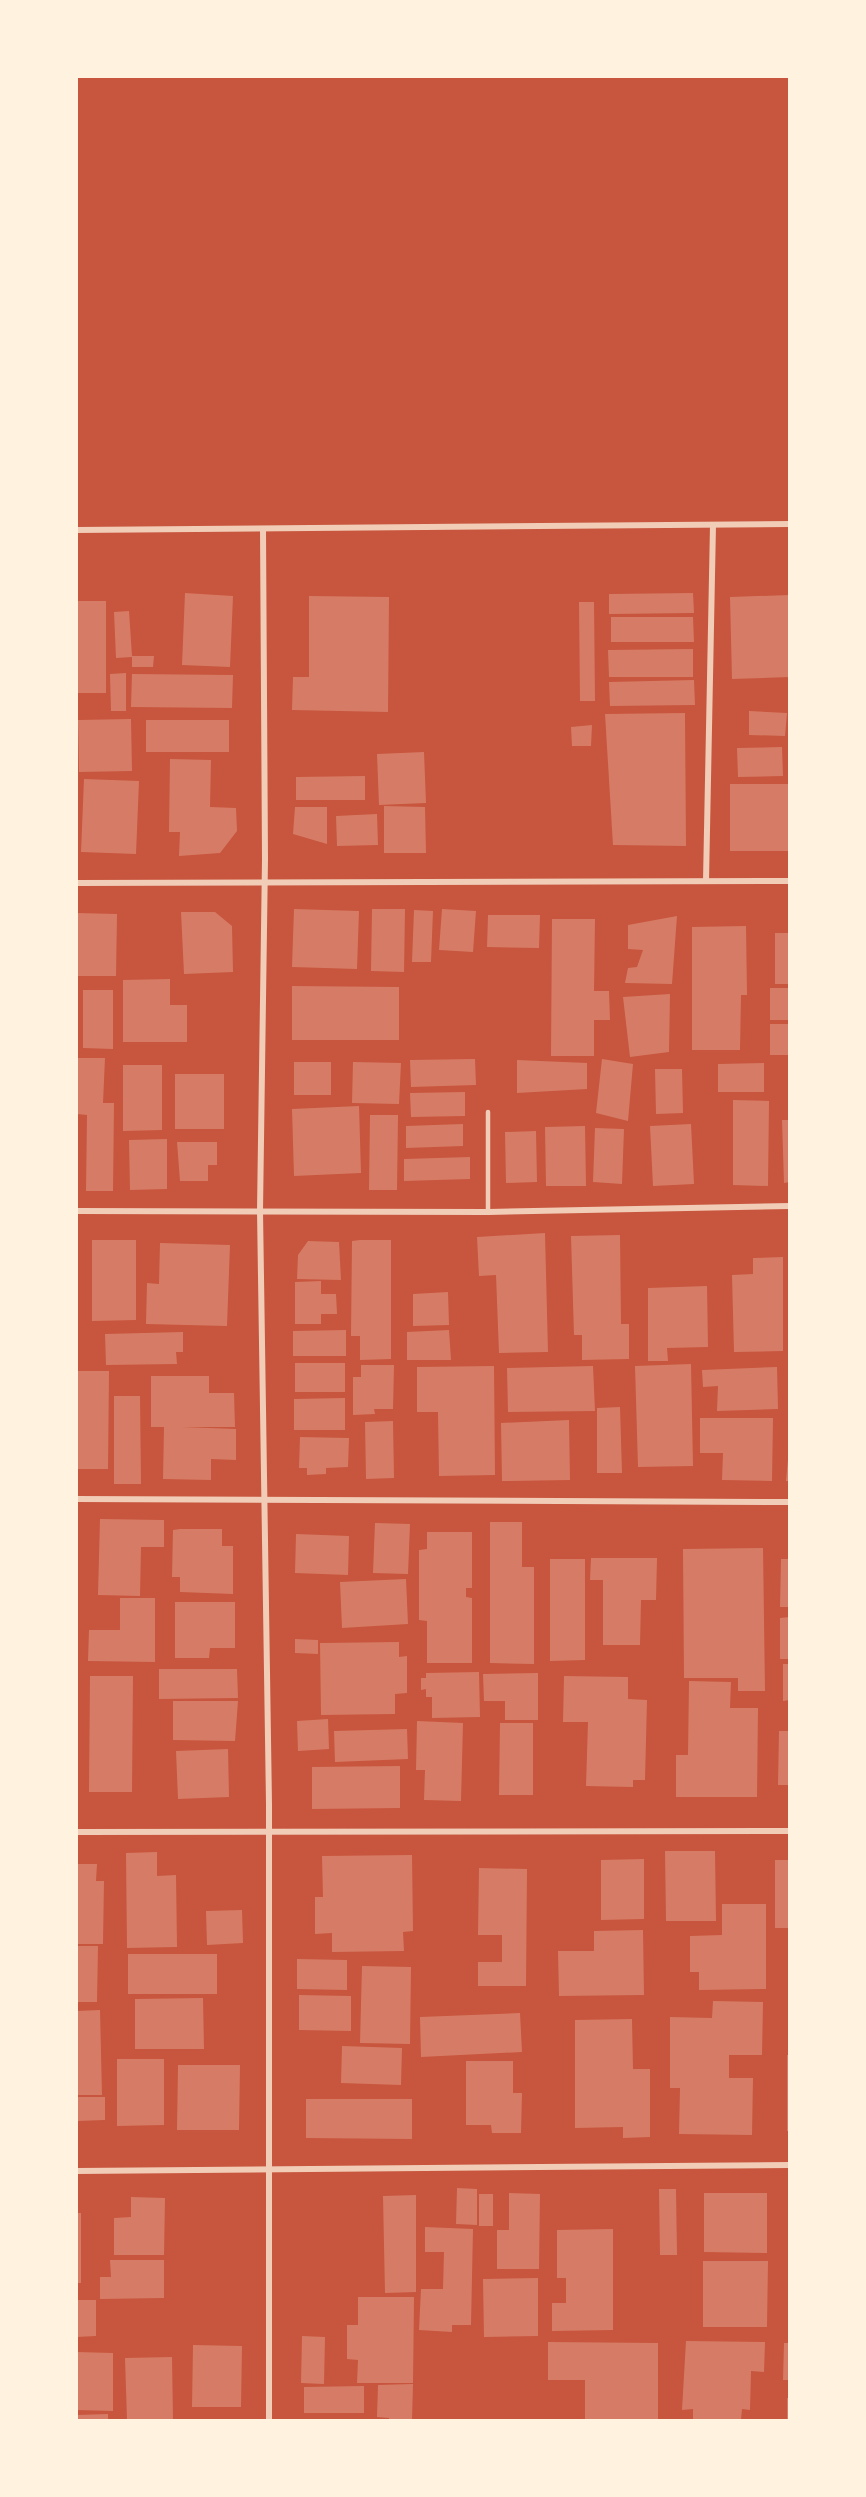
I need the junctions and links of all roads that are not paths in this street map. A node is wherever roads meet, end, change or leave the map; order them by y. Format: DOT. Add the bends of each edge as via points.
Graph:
graph roads {
  1 [pos="789,524"];
  2 [pos="713,525"];
  3 [pos="76,530"];
  4 [pos="264,530"];
  5 [pos="706,881"];
  6 [pos="789,881"];
  7 [pos="265,882"];
  8 [pos="76,883"];
  9 [pos="488,1112"];
  10 [pos="789,1206"];
  11 [pos="76,1211"];
  12 [pos="260,1211"];
  13 [pos="488,1212"];
  14 [pos="265,1498"];
  15 [pos="76,1499"];
  16 [pos="789,1502"];
  17 [pos="268,1830"];
  18 [pos="789,1831"];
  19 [pos="76,1832"];
  20 [pos="789,2165"];
  21 [pos="268,2170"];
  22 [pos="76,2171"];
  23 [pos="269,2421"];
  1 -- 2 [label="street"];
  2 -- 4 [label="street"];
  2 -- 5 [label="street"];
  3 -- 4 [label="street"];
  4 -- 7 [label="street"];
  5 -- 6 [label="street"];
  5 -- 7 [label="street"];
  7 -- 8 [label="street"];
  7 -- 12 [label="street"];
  9 -- 13 [label="lane"];
  10 -- 13 [label="street"];
  11 -- 12 [label="street"];
  12 -- 13 [label="street"];
  12 -- 14 [label="street"];
  14 -- 15 [label="street"];
  14 -- 16 [label="street"];
  14 -- 17 [label="street"];
  17 -- 18 [label="street"];
  17 -- 19 [label="street"];
  17 -- 21 [label="street"];
  20 -- 21 [label="street"];
  21 -- 22 [label="street"];
  21 -- 23 [label="street"];
}
